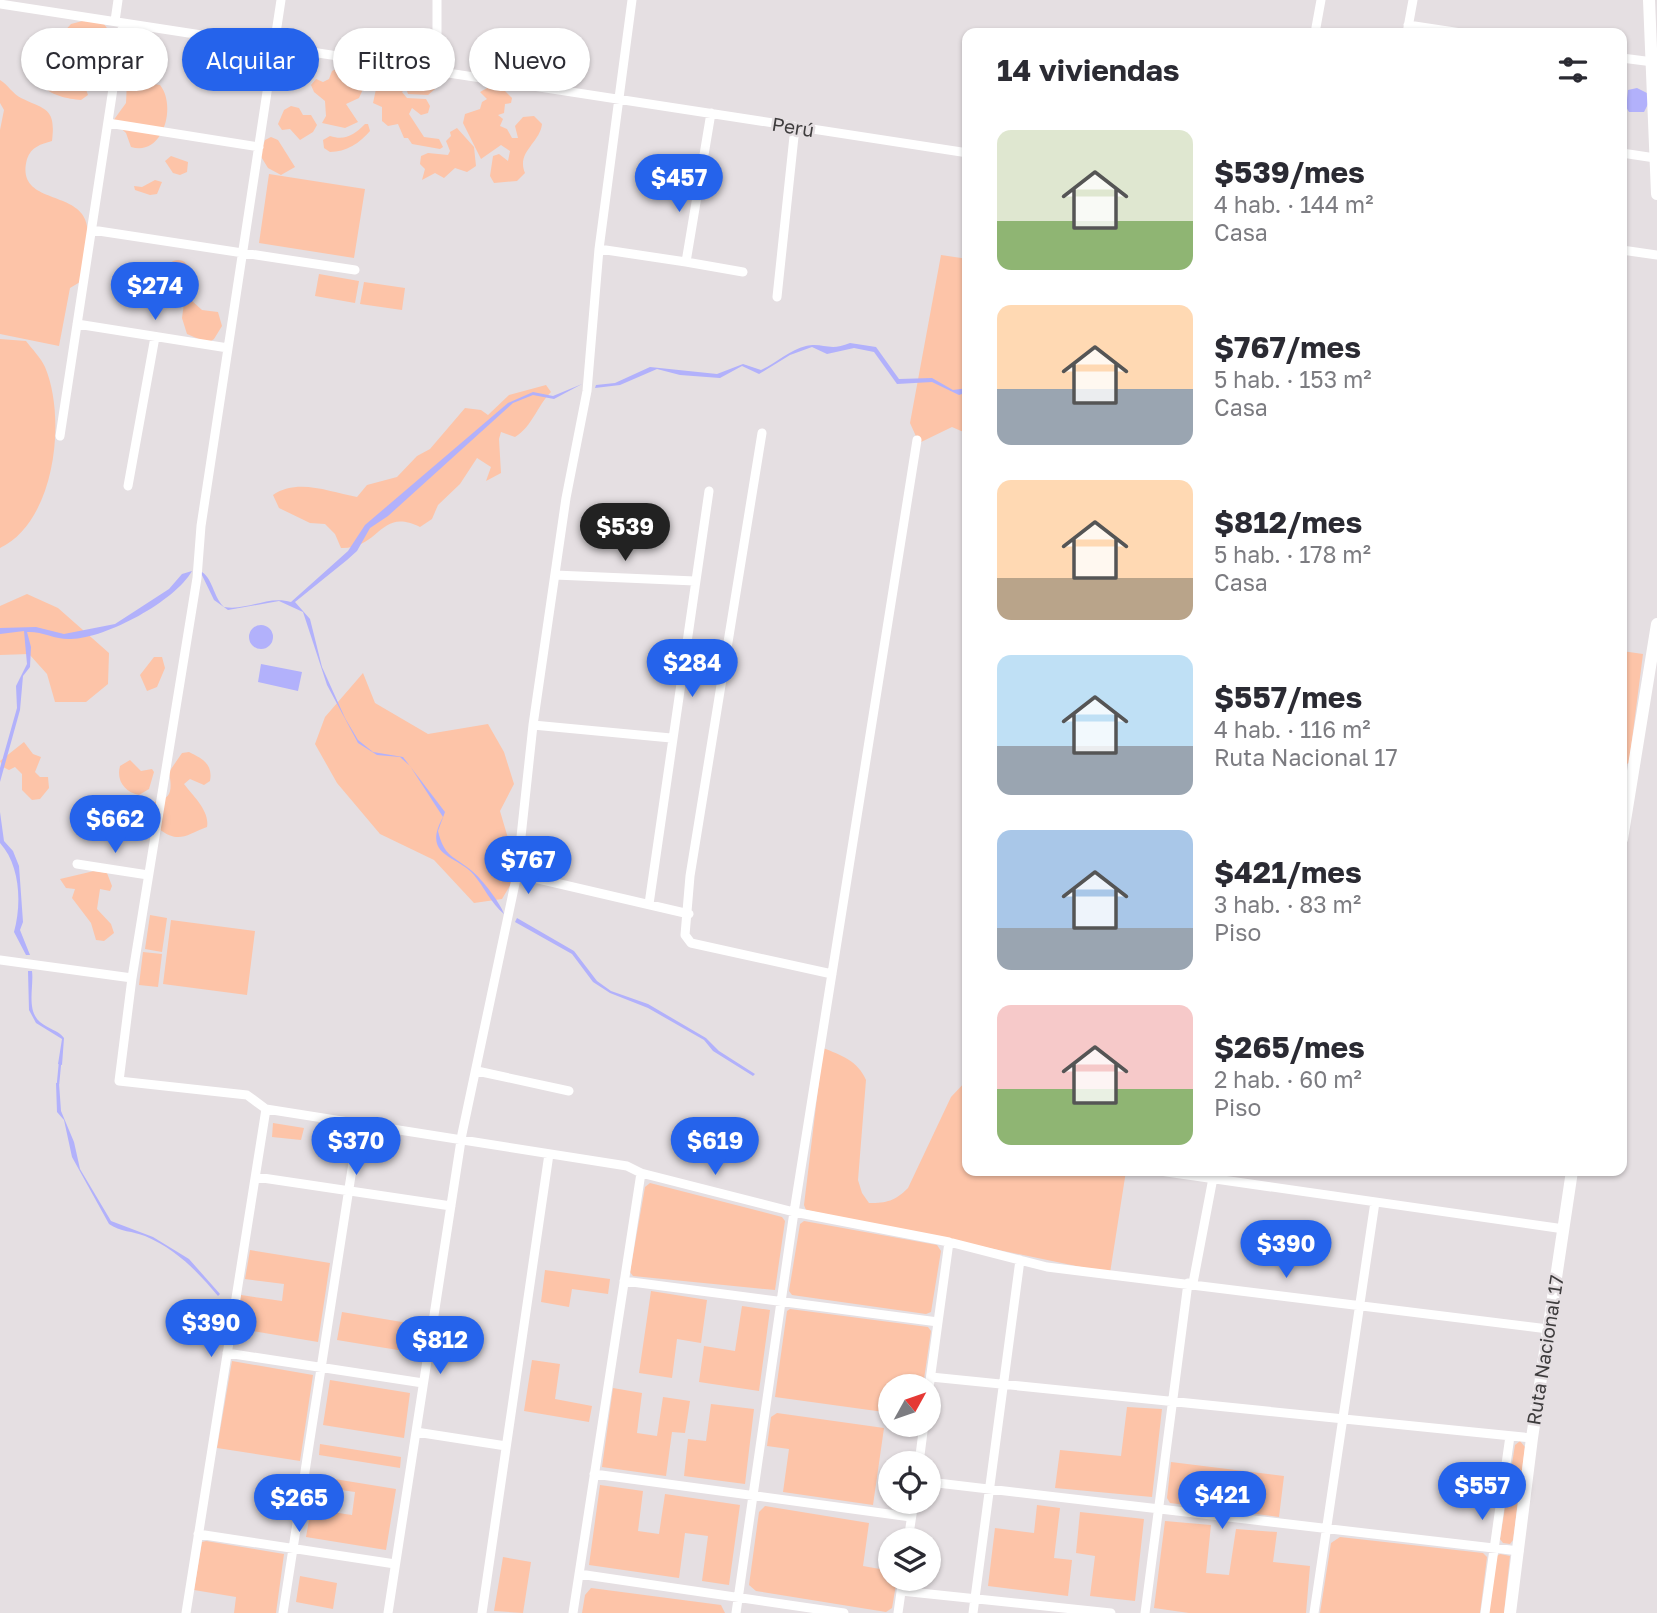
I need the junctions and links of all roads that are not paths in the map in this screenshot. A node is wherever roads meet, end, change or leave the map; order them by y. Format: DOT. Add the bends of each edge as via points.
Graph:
graph roads {
  1 [pos="118,0"];
  2 [pos="281,0"];
  3 [pos="437,0"];
  4 [pos="632,0"];
  5 [pos="1321,0"];
  6 [pos="1413,0"];
  7 [pos="1649,0"];
  8 [pos="0,4"];
  9 [pos="119,22"];
  10 [pos="277,28"];
  11 [pos="437,28"];
  12 [pos="1316,28"];
  13 [pos="1407,28"];
  14 [pos="182,32"];
  15 [pos="1627,60"];
  16 [pos="1654,69"];
  17 [pos="455,74"];
  18 [pos="267,91"];
  19 [pos="619,99"];
  20 [pos="711,113"];
  21 [pos="108,123"];
  22 [pos="795,127"];
  23 [pos="259,147"];
  24 [pos="962,152"];
  25 [pos="1627,154"];
  26 [pos="1656,158"];
  27 [pos="1657,176"];
  28 [pos="1657,194"];
  29 [pos="92,230"];
  30 [pos="599,249"];
  31 [pos="1627,251"];
  32 [pos="243,254"];
  33 [pos="1657,255"];
  34 [pos="686,262"];
  35 [pos="355,270"];
  36 [pos="743,272"];
  37 [pos="776,298"];
  38 [pos="77,324"];
  39 [pos="155,337"];
  40 [pos="228,348"];
  41 [pos="762,433"];
  42 [pos="60,436"];
  43 [pos="918,440"];
  44 [pos="128,486"];
  45 [pos="709,491"];
  46 [pos="555,575"];
  47 [pos="695,581"];
  48 [pos="1657,624"];
  49 [pos="533,724"];
  50 [pos="671,738"];
  51 [pos="1627,808"];
  52 [pos="77,864"];
  53 [pos="517,874"];
  54 [pos="148,875"];
  55 [pos="649,904"];
  56 [pos="689,914"];
  57 [pos="0,960"];
  58 [pos="832,974"];
  59 [pos="132,978"];
  60 [pos="477,1071"];
  61 [pos="569,1091"];
  62 [pos="266,1109"];
  63 [pos="359,1124"];
  64 [pos="461,1140"];
  65 [pos="550,1154"];
  66 [pos="641,1173"];
  67 [pos="1198,1176"];
  68 [pos="1572,1176"];
  69 [pos="256,1177"];
  70 [pos="1213,1178"];
  71 [pos="348,1191"];
  72 [pos="1375,1202"];
  73 [pos="451,1206"];
  74 [pos="794,1212"];
  75 [pos="1564,1229"];
  76 [pos="949,1242"];
  77 [pos="1020,1260"];
  78 [pos="624,1281"];
  79 [pos="1190,1283"];
  80 [pos="781,1301"];
  81 [pos="1360,1304"];
  82 [pos="938,1322"];
  83 [pos="1548,1329"];
  84 [pos="227,1353"];
  85 [pos="321,1367"];
  86 [pos="931,1374"];
  87 [pos="942,1378"];
  88 [pos="424,1383"];
  89 [pos="1003,1384"];
  90 [pos="1172,1402"];
  91 [pos="1343,1419"];
  92 [pos="416,1432"];
  93 [pos="1510,1436"];
  94 [pos="1532,1438"];
  95 [pos="506,1446"];
  96 [pos="594,1474"];
  97 [pos="941,1483"];
  98 [pos="989,1489"];
  99 [pos="753,1496"];
  100 [pos="1158,1509"];
  101 [pos="912,1514"];
  102 [pos="911,1517"];
  103 [pos="910,1528"];
  104 [pos="1326,1528"];
  105 [pos="198,1534"];
  106 [pos="1494,1548"];
  107 [pos="293,1549"];
  108 [pos="1519,1551"];
  109 [pos="395,1564"];
  110 [pos="579,1574"];
  111 [pos="901,1591"];
  112 [pos="738,1597"];
  113 [pos="975,1598"];
  114 [pos="186,1613"];
  115 [pos="283,1613"];
  116 [pos="388,1613"];
  117 [pos="482,1613"];
  118 [pos="573,1613"];
  119 [pos="736,1613"];
  120 [pos="844,1613"];
  121 [pos="898,1613"];
  122 [pos="972,1613"];
  123 [pos="1111,1613"];
  124 [pos="1145,1613"];
  125 [pos="1314,1613"];
  126 [pos="1485,1613"];
  127 [pos="1510,1613"];
  1 -- 9 [label="street"];
  2 -- 10 [label="street"];
  3 -- 11 [label="street"];
  4 -- 19 [label="street"];
  5 -- 12 [label="street"];
  6 -- 13 [label="street"];
  7 -- 16 [label="street"];
  8 -- 9 [label="street, Perú"];
  9 -- 14 [label="street, Perú"];
  9 -- 21 [label="street"];
  15 -- 16 [label="street"];
  16 -- 26 [label="street"];
  17 -- 19 [label="street, Perú"];
  18 -- 23 [label="street"];
  19 -- 20 [label="street, Perú"];
  19 -- 30 [label="street"];
  20 -- 22 [label="street, Perú"];
  20 -- 34 [label="street"];
  21 -- 23 [label="street"];
  21 -- 29 [label="street"];
  22 -- 24 [label="street, Perú"];
  22 -- 37 [label="street"];
  23 -- 32 [label="street"];
  25 -- 26 [label="street"];
  26 -- 27 [label="street"];
  27 -- 28 [label="street"];
  29 -- 32 [label="street"];
  29 -- 38 [label="street"];
  30 -- 34 [label="street"];
  30 -- 46 [label="street" via="587,391"];
  31 -- 33 [label="street"];
  32 -- 35 [label="street"];
  32 -- 40 [label="street"];
  34 -- 36 [label="street"];
  38 -- 39 [label="street"];
  38 -- 42 [label="street"];
  39 -- 40 [label="street"];
  39 -- 44 [label="street"];
  40 -- 54 [label="street" via="197,579"];
  41 -- 56 [label="street" via="690,876"];
  43 -- 58 [label="street"];
  45 -- 47 [label="street"];
  46 -- 47 [label="street"];
  46 -- 49 [label="street"];
  47 -- 50 [label="street"];
  48 -- 51 [label="street"];
  49 -- 50 [label="street"];
  49 -- 53 [label="street"];
  50 -- 55 [label="street"];
  52 -- 54 [label="street"];
  53 -- 55 [label="street"];
  53 -- 60 [label="street"];
  54 -- 59 [label="street"];
  55 -- 56 [label="street"];
  56 -- 58 [label="street" via="685,935 691,943"];
  57 -- 59 [label="street"];
  58 -- 74 [label="street"];
  59 -- 62 [label="street" via="119,1082 247,1095"];
  60 -- 61 [label="street"];
  60 -- 64 [label="street"];
  62 -- 63 [label="street"];
  62 -- 69 [label="street"];
  63 -- 64 [label="street"];
  63 -- 71 [label="street"];
  64 -- 65 [label="street"];
  64 -- 73 [label="street"];
  65 -- 66 [label="street" via="627,1166"];
  65 -- 95 [label="street"];
  66 -- 74 [label="street"];
  66 -- 78 [label="street"];
  67 -- 70 [label="street"];
  68 -- 75 [label="street, Ruta Nacional 17"];
  69 -- 71 [label="street"];
  69 -- 84 [label="street"];
  70 -- 72 [label="street"];
  70 -- 79 [label="street"];
  71 -- 73 [label="street"];
  71 -- 85 [label="street"];
  72 -- 75 [label="street"];
  72 -- 81 [label="street"];
  73 -- 88 [label="street"];
  74 -- 76 [label="street"];
  74 -- 80 [label="street"];
  75 -- 83 [label="street, Ruta Nacional 17"];
  76 -- 77 [label="street"];
  76 -- 82 [label="street"];
  77 -- 79 [label="street" via="1110,1276"];
  77 -- 89 [label="street"];
  78 -- 80 [label="street"];
  78 -- 96 [label="street"];
  79 -- 81 [label="street"];
  79 -- 90 [label="street"];
  80 -- 82 [label="street"];
  80 -- 99 [label="street"];
  81 -- 83 [label="street"];
  81 -- 91 [label="street"];
  82 -- 86 [label="street"];
  83 -- 94 [label="street, Ruta Nacional 17"];
  84 -- 85 [label="street"];
  84 -- 105 [label="street"];
  85 -- 88 [label="street"];
  85 -- 107 [label="street"];
  87 -- 89 [label="street"];
  88 -- 92 [label="street"];
  89 -- 90 [label="street"];
  89 -- 98 [label="street"];
  90 -- 91 [label="street"];
  90 -- 100 [label="street"];
  91 -- 93 [label="street"];
  91 -- 104 [label="street"];
  92 -- 95 [label="street"];
  92 -- 109 [label="street"];
  93 -- 94 [label="street"];
  93 -- 106 [label="street"];
  94 -- 108 [label="street, Ruta Nacional 17"];
  95 -- 117 [label="street"];
  96 -- 99 [label="street"];
  96 -- 110 [label="street"];
  97 -- 98 [label="street"];
  98 -- 100 [label="street"];
  98 -- 113 [label="street"];
  99 -- 102 [label="street"];
  99 -- 112 [label="street"];
  100 -- 104 [label="street"];
  100 -- 124 [label="street"];
  101 -- 102 [label="street"];
  102 -- 103 [label="street"];
  104 -- 106 [label="street"];
  104 -- 125 [label="street"];
  105 -- 107 [label="street"];
  105 -- 114 [label="street"];
  106 -- 108 [label="street"];
  106 -- 126 [label="street"];
  107 -- 109 [label="street"];
  107 -- 115 [label="street"];
  108 -- 127 [label="street, Ruta Nacional 17"];
  109 -- 116 [label="street"];
  110 -- 112 [label="street"];
  110 -- 118 [label="street"];
  111 -- 113 [label="street"];
  111 -- 121 [label="street"];
  112 -- 119 [label="street"];
  112 -- 120 [label="street"];
  113 -- 122 [label="street"];
  113 -- 123 [label="street"];
}
